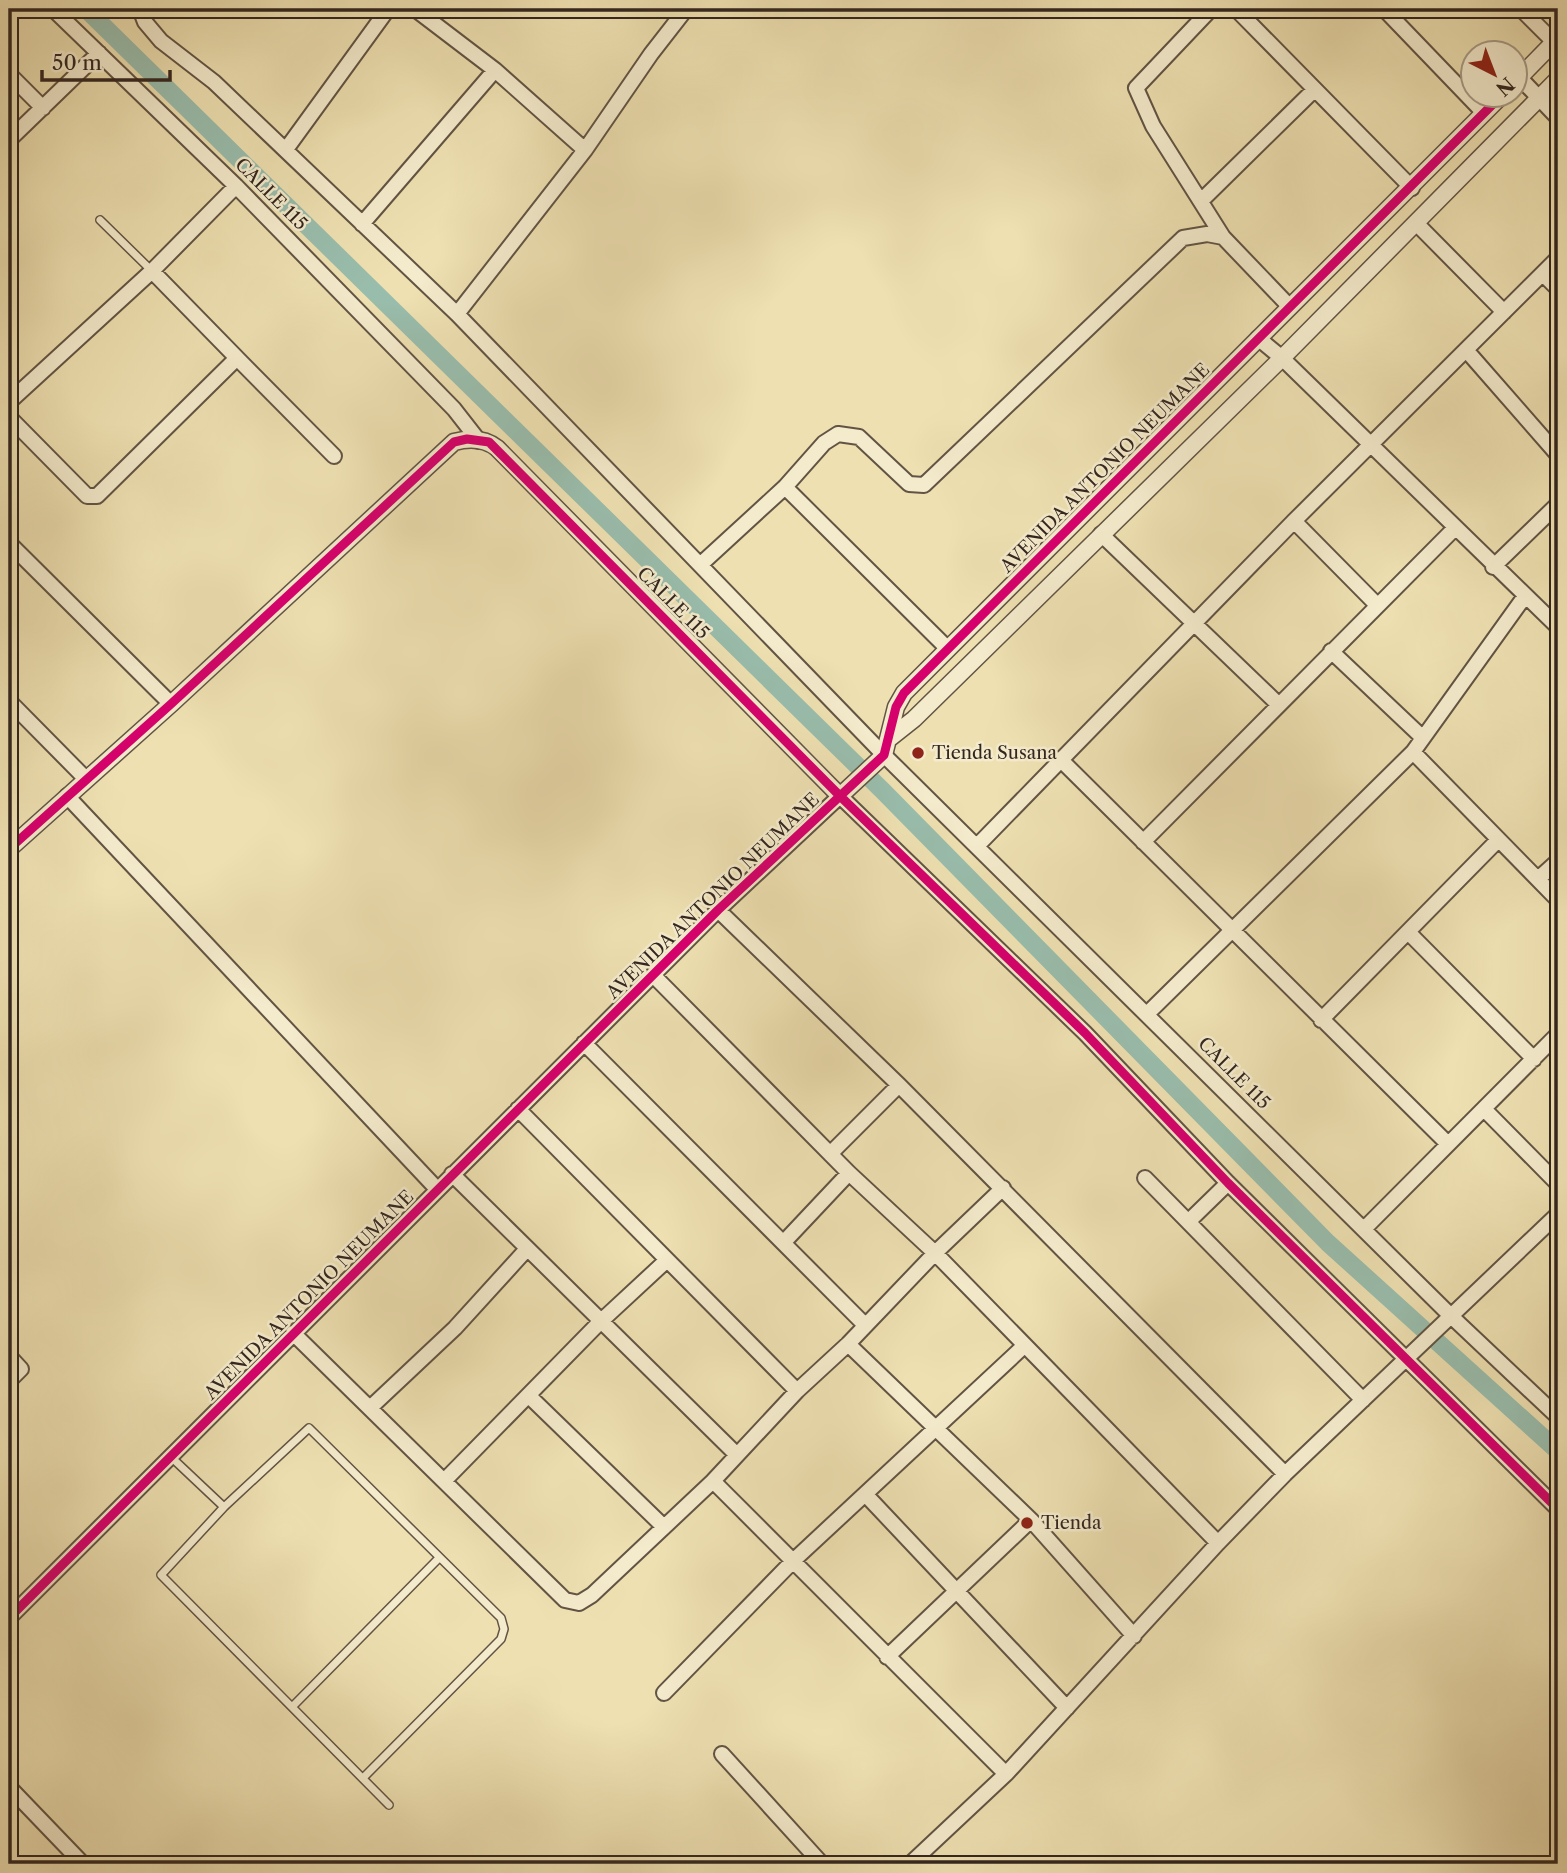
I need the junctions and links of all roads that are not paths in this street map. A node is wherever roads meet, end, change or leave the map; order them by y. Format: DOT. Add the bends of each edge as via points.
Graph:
graph roads {
  1 [pos="53,9"];
  2 [pos="140,9"];
  3 [pos="388,9"];
  4 [pos="415,9"];
  5 [pos="686,9"];
  6 [pos="1211,9"];
  7 [pos="1236,9"];
  8 [pos="1384,9"];
  9 [pos="1521,9"];
  10 [pos="1556,40"];
  11 [pos="99,53"];
  12 [pos="1528,69"];
  13 [pos="495,71"];
  14 [pos="9,75"];
  15 [pos="1558,79"];
  16 [pos="1314,90"];
  17 [pos="1528,90"];
  18 [pos="1539,98"];
  19 [pos="43,108"];
  20 [pos="1489,108"];
  21 [pos="1484,113"];
  22 [pos="1558,118"];
  23 [pos="9,140"];
  24 [pos="287,148"];
  25 [pos="585,150"];
  26 [pos="236,186"];
  27 [pos="1412,188"];
  28 [pos="1201,201"];
  29 [pos="100,220"];
  30 [pos="1416,223"];
  31 [pos="362,224"];
  32 [pos="1223,237"];
  33 [pos="1558,258"];
  34 [pos="152,271"];
  35 [pos="1543,274"];
  36 [pos="1558,289"];
  37 [pos="1290,307"];
  38 [pos="1504,312"];
  39 [pos="457,314"];
  40 [pos="1258,338"];
  41 [pos="1467,351"];
  42 [pos="237,358"];
  43 [pos="1282,358"];
  44 [pos="9,402"];
  45 [pos="9,417"];
  46 [pos="479,441"];
  47 [pos="1372,444"];
  48 [pos="1558,455"];
  49 [pos="334,456"];
  50 [pos="785,488"];
  51 [pos="1558,504"];
  52 [pos="1294,521"];
  53 [pos="1455,528"];
  54 [pos="1101,534"];
  55 [pos="9,543"];
  56 [pos="700,565"];
  57 [pos="1493,567"];
  58 [pos="1525,596"];
  59 [pos="1376,604"];
  60 [pos="1194,622"];
  61 [pos="1558,628"];
  62 [pos="947,648"];
  63 [pos="1332,651"];
  64 [pos="9,701"];
  65 [pos="171,704"];
  66 [pos="1278,704"];
  67 [pos="890,738"];
  68 [pos="1423,738"];
  69 [pos="1413,752"];
  70 [pos="882,757"];
  71 [pos="1060,759"];
  72 [pos="86,779"];
  73 [pos="844,792"];
  74 [pos="67,796"];
  75 [pos="1497,841"];
  76 [pos="1143,842"];
  77 [pos="977,846"];
  78 [pos="10,847"];
  79 [pos="1558,860"];
  80 [pos="1538,879"];
  81 [pos="1558,900"];
  82 [pos="718,910"];
  83 [pos="1232,931"];
  84 [pos="1408,932"];
  85 [pos="653,975"];
  86 [pos="1147,1014"];
  87 [pos="1321,1020"];
  88 [pos="1558,1034"];
  89 [pos="584,1043"];
  90 [pos="1534,1059"];
  91 [pos="899,1085"];
  92 [pos="518,1109"];
  93 [pos="1484,1109"];
  94 [pos="1447,1143"];
  95 [pos="830,1154"];
  96 [pos="849,1173"];
  97 [pos="452,1174"];
  98 [pos="1145,1178"];
  99 [pos="1228,1183"];
  100 [pos="1558,1184"];
  101 [pos="1003,1188"];
  102 [pos="437,1189"];
  103 [pos="1558,1214"];
  104 [pos="1189,1221"];
  105 [pos="1364,1229"];
  106 [pos="784,1242"];
  107 [pos="526,1250"];
  108 [pos="935,1253"];
  109 [pos="667,1260"];
  110 [pos="1451,1315"];
  111 [pos="599,1323"];
  112 [pos="865,1325"];
  113 [pos="293,1334"];
  114 [pos="848,1344"];
  115 [pos="1024,1346"];
  116 [pos="1409,1355"];
  117 [pos="9,1356"];
  118 [pos="9,1381"];
  119 [pos="797,1391"];
  120 [pos="529,1396"];
  121 [pos="1363,1400"];
  122 [pos="371,1407"];
  123 [pos="1558,1417"];
  124 [pos="939,1428"];
  125 [pos="737,1455"];
  126 [pos="170,1456"];
  127 [pos="1285,1474"];
  128 [pos="445,1480"];
  129 [pos="713,1481"];
  130 [pos="866,1495"];
  131 [pos="224,1507"];
  132 [pos="1558,1509"];
  133 [pos="1031,1520"];
  134 [pos="664,1527"];
  135 [pos="1218,1542"];
  136 [pos="439,1558"];
  137 [pos="793,1561"];
  138 [pos="957,1592"];
  139 [pos="9,1618"];
  140 [pos="1134,1636"];
  141 [pos="887,1657"];
  142 [pos="664,1693"];
  143 [pos="292,1707"];
  144 [pos="1067,1708"];
  145 [pos="722,1754"];
  146 [pos="1006,1774"];
  147 [pos="363,1778"];
  148 [pos="9,1787"];
  149 [pos="389,1805"];
  150 [pos="83,1864"];
  151 [pos="822,1864"];
  152 [pos="910,1864"];
  1 -- 11 [label="street, CALLE 115"];
  2 -- 24 [label="street, CALLE 115" via="161,41"];
  3 -- 24 [label="street"];
  4 -- 13 [label="street"];
  5 -- 25 [label="street"];
  6 -- 28 [label="street" via="1136,88 1153,126"];
  7 -- 16 [label="street"];
  8 -- 21 [label="street"];
  9 -- 10 [label="street"];
  10 -- 12 [label="street"];
  11 -- 19 [label="street"];
  11 -- 26 [label="street, CALLE 115"];
  13 -- 25 [label="street"];
  13 -- 31 [label="street"];
  14 -- 19 [label="street"];
  15 -- 18 [label="street"];
  16 -- 27 [label="street"];
  16 -- 28 [label="street"];
  17 -- 18 [label="street"];
  18 -- 22 [label="street"];
  18 -- 30 [label="street"];
  19 -- 23 [label="street"];
  20 -- 21 [label="street, AVENIDA ANTONIO NEUMANE"];
  21 -- 27 [label="street, AVENIDA ANTONIO NEUMANE"];
  24 -- 31 [label="street, CALLE 115"];
  25 -- 39 [label="street"];
  26 -- 34 [label="street"];
  26 -- 46 [label="street, CALLE 115" via="454,409"];
  27 -- 37 [label="street, AVENIDA ANTONIO NEUMANE"];
  28 -- 32 [label="street"];
  29 -- 34 [label="lane"];
  30 -- 38 [label="street"];
  30 -- 43 [label="street"];
  31 -- 39 [label="street, CALLE 115"];
  32 -- 37 [label="street"];
  32 -- 50 [label="street" via="1183,238 924,485 909,484 859,437 845,433 824,443"];
  33 -- 35 [label="street"];
  34 -- 42 [label="street"];
  34 -- 44 [label="street"];
  35 -- 36 [label="street"];
  35 -- 38 [label="street"];
  37 -- 40 [label="street, AVENIDA ANTONIO NEUMANE"];
  38 -- 41 [label="street"];
  39 -- 56 [label="street, CALLE 115"];
  40 -- 43 [label="street"];
  40 -- 62 [label="street, AVENIDA ANTONIO NEUMANE"];
  41 -- 47 [label="street"];
  41 -- 48 [label="street"];
  42 -- 45 [label="street" via="97,496 88,496"];
  42 -- 49 [label="street"];
  43 -- 47 [label="street"];
  43 -- 54 [label="street"];
  46 -- 65 [label="street" via="454,442"];
  46 -- 73 [label="street, CALLE 115" via="497,448"];
  47 -- 52 [label="street"];
  47 -- 53 [label="street"];
  50 -- 56 [label="street"];
  50 -- 62 [label="street"];
  51 -- 57 [label="street"];
  52 -- 59 [label="street"];
  52 -- 60 [label="street"];
  53 -- 57 [label="street"];
  53 -- 59 [label="street"];
  54 -- 60 [label="street"];
  54 -- 67 [label="street"];
  55 -- 65 [label="street"];
  56 -- 70 [label="street, CALLE 115"];
  57 -- 58 [label="street"];
  58 -- 61 [label="street"];
  58 -- 68 [label="street"];
  59 -- 63 [label="street"];
  60 -- 66 [label="street"];
  60 -- 71 [label="street"];
  62 -- 67 [label="street, AVENIDA ANTONIO NEUMANE" via="904,693"];
  63 -- 66 [label="street"];
  63 -- 68 [label="street"];
  64 -- 72 [label="street"];
  65 -- 72 [label="street"];
  66 -- 76 [label="street"];
  67 -- 70 [label="street, AVENIDA ANTONIO NEUMANE"];
  68 -- 69 [label="street"];
  69 -- 75 [label="street"];
  69 -- 83 [label="street"];
  70 -- 73 [label="street, AVENIDA ANTONIO NEUMANE"];
  70 -- 77 [label="street, CALLE 115"];
  71 -- 76 [label="street"];
  71 -- 77 [label="street"];
  72 -- 74 [label="street"];
  73 -- 82 [label="street, AVENIDA ANTONIO NEUMANE"];
  73 -- 99 [label="street"];
  74 -- 78 [label="street"];
  74 -- 102 [label="street"];
  75 -- 80 [label="street"];
  75 -- 84 [label="street"];
  76 -- 83 [label="street"];
  77 -- 86 [label="street, CALLE 115"];
  79 -- 80 [label="street"];
  80 -- 81 [label="street"];
  82 -- 85 [label="street, AVENIDA ANTONIO NEUMANE"];
  82 -- 91 [label="street"];
  83 -- 86 [label="street"];
  83 -- 87 [label="street"];
  84 -- 87 [label="street"];
  84 -- 90 [label="street"];
  85 -- 89 [label="street, AVENIDA ANTONIO NEUMANE"];
  85 -- 95 [label="street"];
  86 -- 105 [label="street, CALLE 115"];
  87 -- 94 [label="street"];
  88 -- 90 [label="street"];
  89 -- 92 [label="street, AVENIDA ANTONIO NEUMANE"];
  89 -- 106 [label="street"];
  90 -- 93 [label="street"];
  91 -- 95 [label="street"];
  91 -- 101 [label="street"];
  92 -- 97 [label="street, AVENIDA ANTONIO NEUMANE"];
  92 -- 109 [label="street"];
  93 -- 94 [label="street"];
  93 -- 100 [label="street"];
  94 -- 105 [label="street"];
  95 -- 96 [label="street"];
  96 -- 106 [label="street"];
  96 -- 108 [label="street"];
  97 -- 102 [label="street, AVENIDA ANTONIO NEUMANE"];
  97 -- 107 [label="street"];
  98 -- 104 [label="street"];
  99 -- 104 [label="street"];
  99 -- 116 [label="street"];
  101 -- 108 [label="street"];
  101 -- 127 [label="street"];
  102 -- 113 [label="street, AVENIDA ANTONIO NEUMANE"];
  103 -- 110 [label="street"];
  104 -- 121 [label="street"];
  105 -- 110 [label="street, CALLE 115"];
  106 -- 112 [label="street"];
  107 -- 111 [label="street"];
  107 -- 122 [label="street" via="455,1328"];
  108 -- 112 [label="street"];
  108 -- 115 [label="street"];
  109 -- 111 [label="street"];
  109 -- 119 [label="street"];
  110 -- 116 [label="street"];
  110 -- 123 [label="street, CALLE 115"];
  111 -- 120 [label="street"];
  111 -- 125 [label="street"];
  112 -- 114 [label="street"];
  113 -- 122 [label="street"];
  113 -- 126 [label="street, AVENIDA ANTONIO NEUMANE"];
  114 -- 119 [label="street"];
  114 -- 124 [label="street"];
  115 -- 124 [label="street"];
  115 -- 135 [label="street"];
  116 -- 121 [label="street"];
  116 -- 132 [label="street"];
  117 -- 118 [label="street" via="21,1369"];
  119 -- 125 [label="street"];
  120 -- 128 [label="street"];
  120 -- 134 [label="street"];
  121 -- 127 [label="street"];
  122 -- 128 [label="street"];
  124 -- 130 [label="street"];
  124 -- 133 [label="street"];
  125 -- 129 [label="street"];
  126 -- 131 [label="lane"];
  126 -- 139 [label="street, AVENIDA ANTONIO NEUMANE"];
  127 -- 135 [label="street"];
  128 -- 134 [label="street" via="565,1600 579,1603 592,1595"];
  129 -- 134 [label="street"];
  129 -- 137 [label="street"];
  130 -- 137 [label="street"];
  130 -- 138 [label="street"];
  131 -- 136 [label="lane" via="309,1428"];
  131 -- 143 [label="lane" via="161,1575"];
  133 -- 138 [label="street"];
  133 -- 140 [label="street"];
  135 -- 140 [label="street"];
  136 -- 143 [label="lane"];
  136 -- 147 [label="lane" via="501,1618 501,1639"];
  137 -- 141 [label="street"];
  137 -- 142 [label="street"];
  138 -- 141 [label="street"];
  138 -- 144 [label="street"];
  140 -- 144 [label="street"];
  141 -- 146 [label="street"];
  143 -- 147 [label="lane"];
  144 -- 146 [label="street"];
  145 -- 151 [label="street"];
  146 -- 152 [label="street"];
  147 -- 149 [label="lane"];
  148 -- 150 [label="street"];
}
